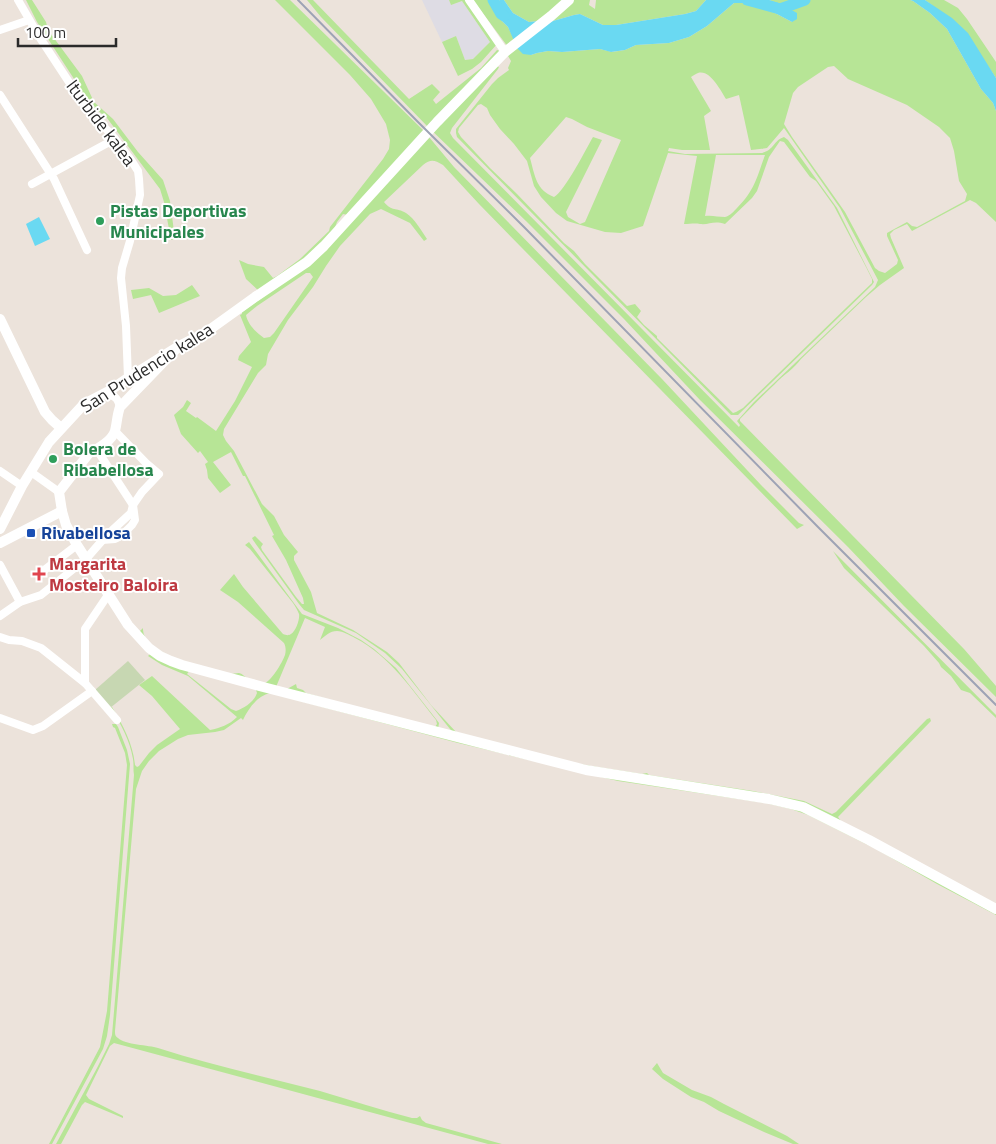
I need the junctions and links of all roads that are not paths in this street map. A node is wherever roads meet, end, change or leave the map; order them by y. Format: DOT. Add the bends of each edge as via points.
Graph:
graph roads {
  1 [pos="18,0"];
  2 [pos="469,0"];
  3 [pos="569,0"];
  4 [pos="29,20"];
  5 [pos="0,30"];
  6 [pos="505,52"];
  7 [pos="0,95"];
  8 [pos="3,107"];
  9 [pos="115,139"];
  10 [pos="50,174"];
  11 [pos="32,184"];
  12 [pos="87,250"];
  13 [pos="1,324"];
  14 [pos="179,346"];
  15 [pos="128,378"];
  16 [pos="105,393"];
  17 [pos="120,407"];
  18 [pos="62,428"];
  19 [pos="115,431"];
  20 [pos="96,450"];
  21 [pos="0,471"];
  22 [pos="31,472"];
  23 [pos="22,486"];
  24 [pos="59,492"];
  25 [pos="133,505"];
  26 [pos="62,511"];
  27 [pos="0,529"];
  28 [pos="0,543"];
  29 [pos="77,545"];
  30 [pos="86,559"];
  31 [pos="0,565"];
  32 [pos="43,571"];
  33 [pos="108,595"];
  34 [pos="20,602"];
  35 [pos="0,616"];
  36 [pos="0,637"];
  37 [pos="85,683"];
  38 [pos="92,691"];
  39 [pos="0,718"];
  40 [pos="117,720"];
  41 [pos="996,909"];
  1 -- 4 [label="street, Iturbide kalea"];
  2 -- 6 [label="street"];
  3 -- 6 [label="street, San Prudencio kalea"];
  4 -- 5 [label="street"];
  4 -- 9 [label="street, Iturbide kalea" via="86,108"];
  6 -- 14 [label="street, San Prudencio kalea" via="315,254 205,333"];
  7 -- 8 [label="street"];
  8 -- 10 [label="street"];
  9 -- 10 [label="street"];
  9 -- 15 [label="street, Iturbide kalea" via="138,171 140,196 121,278"];
  10 -- 11 [label="street"];
  10 -- 12 [label="street"];
  13 -- 18 [label="street" via="45,412"];
  14 -- 15 [label="street, San Prudencio kalea"];
  14 -- 17 [label="street"];
  15 -- 16 [label="street, San Prudencio kalea"];
  16 -- 17 [label="street" via="118,399"];
  16 -- 18 [label="street, San Prudencio kalea" via="84,404"];
  17 -- 19 [label="street"];
  18 -- 22 [label="street, San Prudencio kalea" via="49,442"];
  19 -- 20 [label="street"];
  19 -- 25 [label="street" via="159,474"];
  20 -- 24 [label="street" via="90,452"];
  20 -- 25 [label="street"];
  21 -- 23 [label="street"];
  22 -- 23 [label="street, San Prudencio kalea"];
  22 -- 24 [label="street"];
  23 -- 27 [label="street, San Prudencio kalea"];
  24 -- 26 [label="street"];
  25 -- 30 [label="street" via="131,513"];
  26 -- 28 [label="street"];
  26 -- 29 [label="street"];
  29 -- 30 [label="street"];
  29 -- 32 [label="street"];
  30 -- 33 [label="street"];
  30 -- 34 [label="street" via="40,596"];
  31 -- 34 [label="street"];
  33 -- 37 [label="street" via="85,629"];
  33 -- 41 [label="street" via="149,648 182,665 586,770 803,807"];
  34 -- 35 [label="street"];
  36 -- 37 [label="street" via="41,648"];
  37 -- 38 [label="street"];
  38 -- 39 [label="street" via="33,730"];
  38 -- 40 [label="street"];
}
